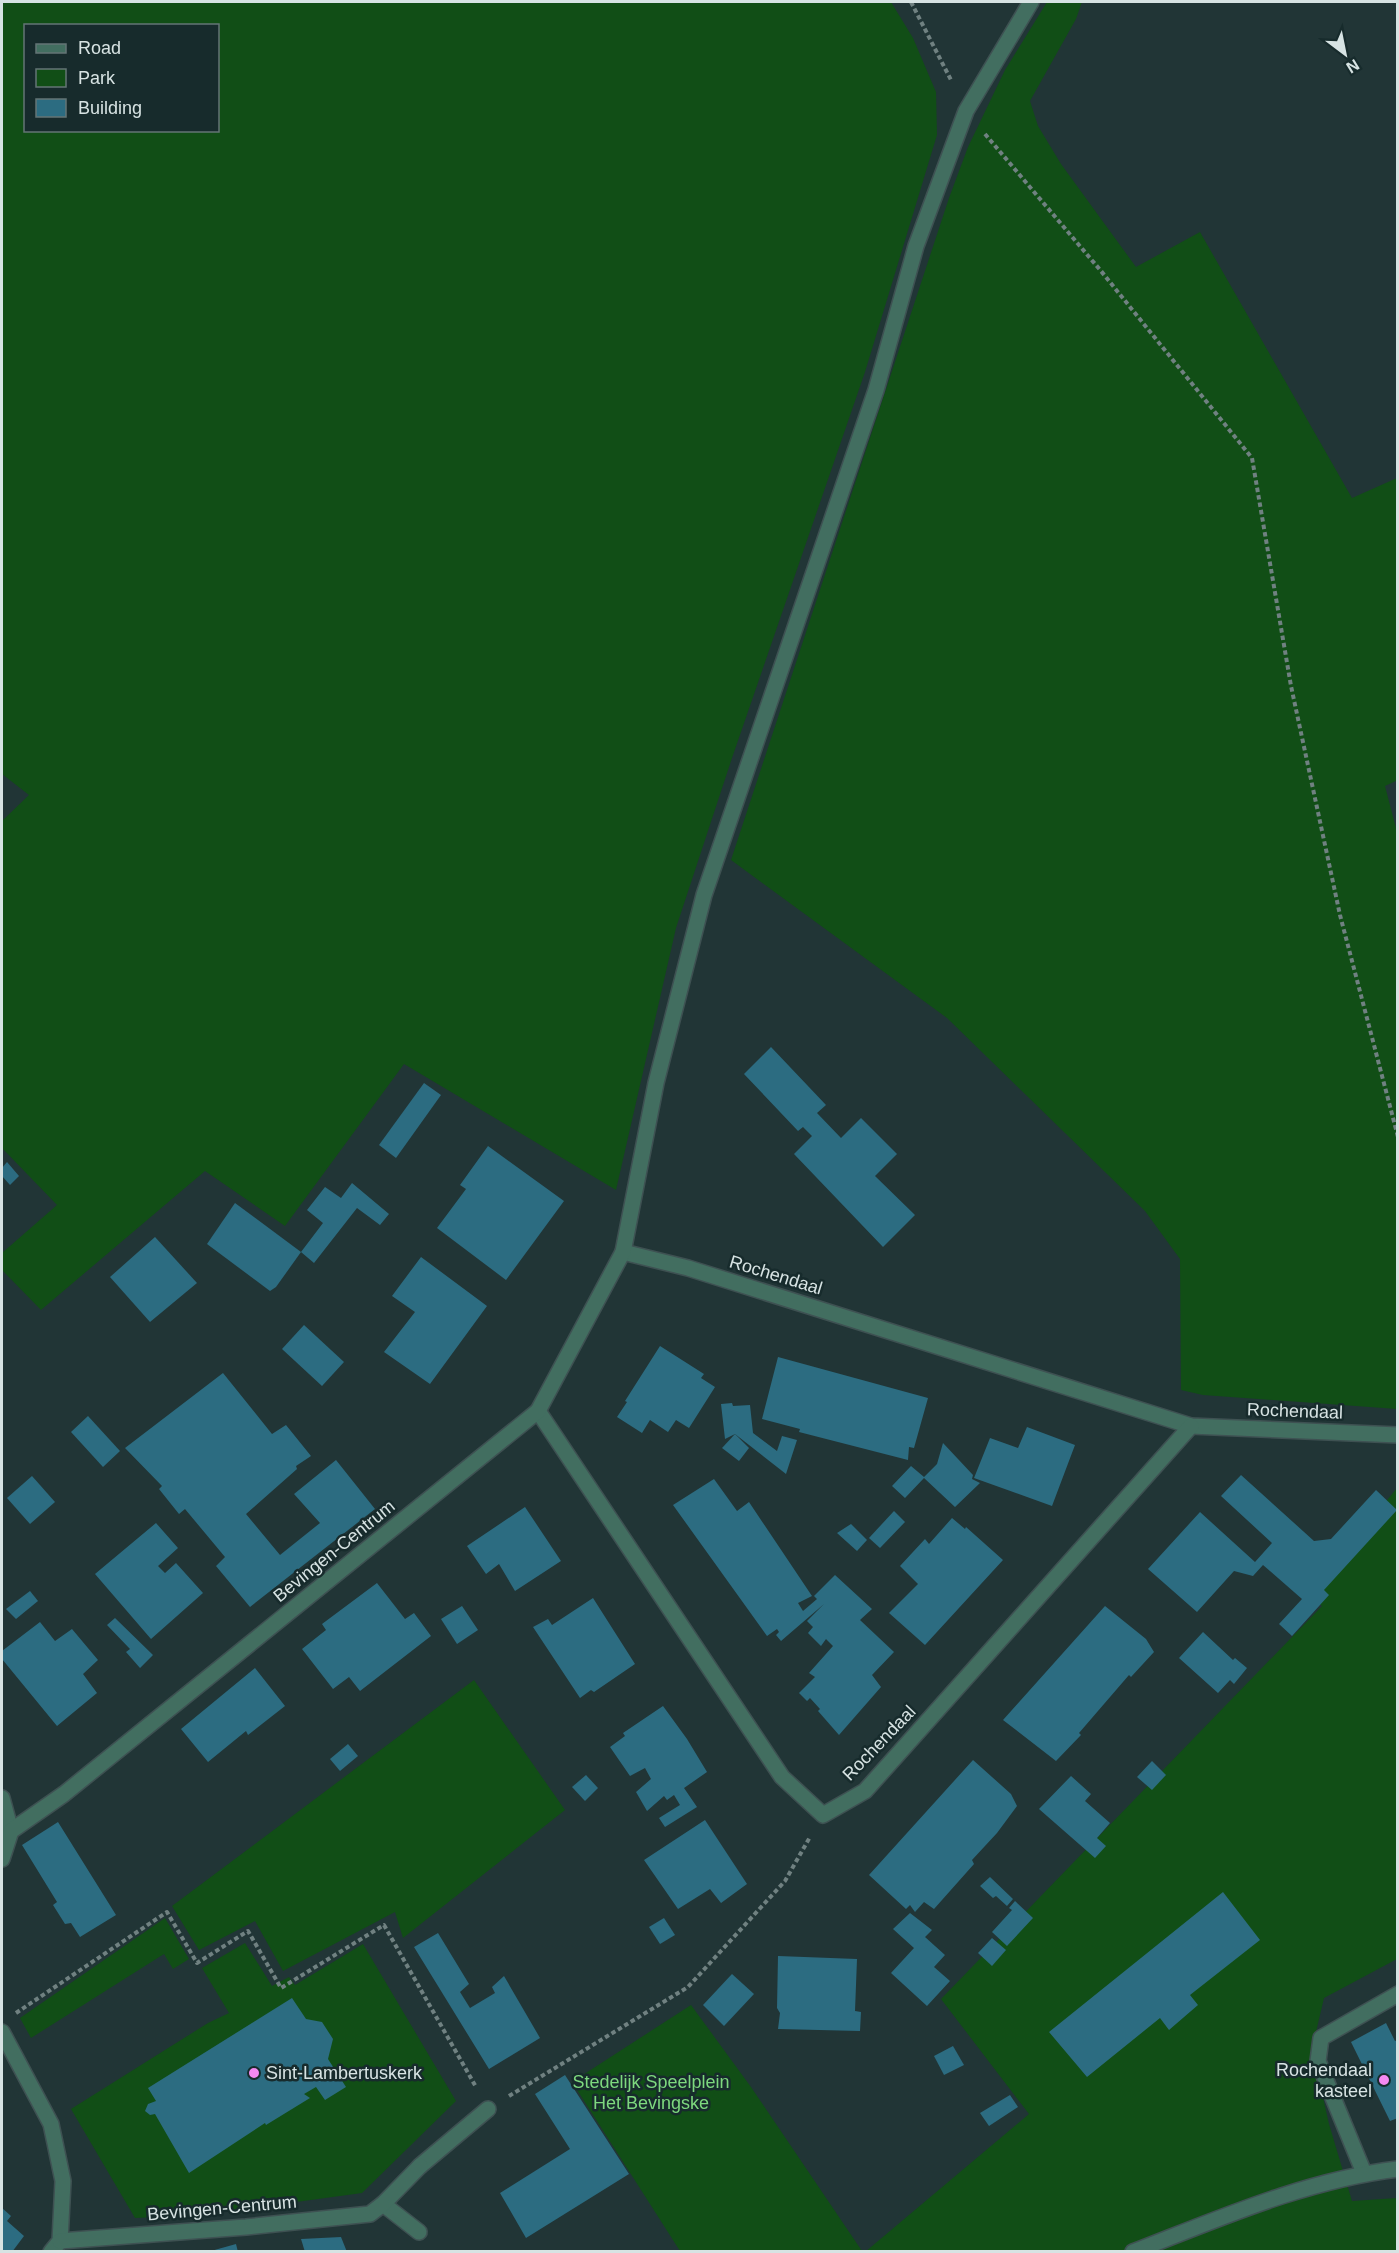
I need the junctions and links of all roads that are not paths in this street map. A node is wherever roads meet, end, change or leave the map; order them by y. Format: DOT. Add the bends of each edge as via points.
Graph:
graph roads {
  1 [pos="1031,2"];
  2 [pos="623,1252"];
  3 [pos="538,1411"];
  4 [pos="1191,1426"];
  5 [pos="1398,1435"];
  6 [pos="2,1798"];
  7 [pos="11,1831"];
  8 [pos="2,1859"];
  9 [pos="1398,1994"];
  10 [pos="2,2032"];
  11 [pos="488,2109"];
  12 [pos="1398,2169"];
  13 [pos="1364,2173"];
  14 [pos="383,2204"];
  15 [pos="419,2232"];
  16 [pos="56,2246"];
  17 [pos="1133,2252"];
  1 -- 2 [label="street, Bevingen-Centrum" via="966,111 916,246 872,401 704,895 656,1083"];
  2 -- 3 [label="street, Bevingen-Centrum"];
  2 -- 4 [label="street, Rochendaal" via="688,1268"];
  3 -- 4 [label="street, Rochendaal" via="782,1777 823,1815 865,1791"];
  3 -- 7 [label="street, Bevingen-Centrum" via="64,1794"];
  4 -- 5 [label="street, Rochendaal"];
  6 -- 7 [label="street"];
  7 -- 8 [label="street"];
  9 -- 13 [label="street" via="1322,2038 1318,2061"];
  10 -- 16 [label="street, Bevingen-Centrum" via="51,2124 63,2181"];
  11 -- 14 [label="street, Bevingen-Centrum" via="420,2166"];
  12 -- 13 [label="street"];
  13 -- 17 [label="street" via="1253,2205"];
  14 -- 15 [label="street"];
  14 -- 16 [label="street, Bevingen-Centrum" via="370,2214"];
}
